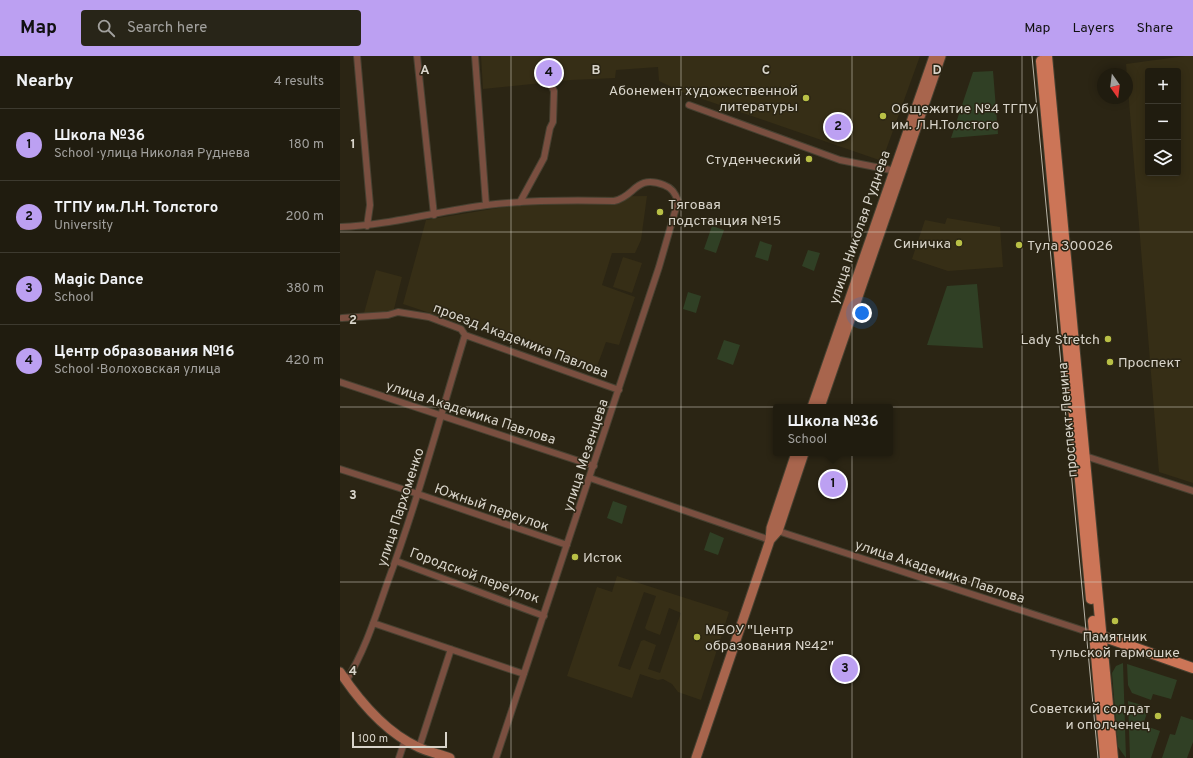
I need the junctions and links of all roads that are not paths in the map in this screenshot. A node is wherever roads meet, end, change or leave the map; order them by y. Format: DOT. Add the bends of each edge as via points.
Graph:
graph roads {
  1 [pos="357,56"];
  2 [pos="417,56"];
  3 [pos="475,56"];
  4 [pos="939,56"];
  5 [pos="1040,56"];
  6 [pos="1047,56"];
  7 [pos="550,83"];
  8 [pos="689,105"];
  9 [pos="897,171"];
  10 [pos="520,202"];
  11 [pos="486,205"];
  12 [pos="434,215"];
  13 [pos="367,226"];
  14 [pos="340,227"];
  15 [pos="342,318"];
  16 [pos="465,335"];
  17 [pos="340,382"];
  18 [pos="619,390"];
  19 [pos="813,404"];
  20 [pos="821,404"];
  21 [pos="441,414"];
  22 [pos="795,456"];
  23 [pos="803,456"];
  24 [pos="1085,456"];
  25 [pos="594,466"];
  26 [pos="340,469"];
  27 [pos="590,478"];
  28 [pos="1193,492"];
  29 [pos="418,494"];
  30 [pos="778,531"];
  31 [pos="770,540"];
  32 [pos="567,545"];
  33 [pos="396,561"];
  34 [pos="544,616"];
  35 [pos="373,623"];
  36 [pos="1098,635"];
  37 [pos="451,649"];
  38 [pos="1193,668"];
  39 [pos="340,672"];
  40 [pos="524,674"];
  41 [pos="343,684"];
  42 [pos="405,740"];
  43 [pos="419,748"];
  44 [pos="1110,757"];
  45 [pos="399,758"];
  46 [pos="450,758"];
  47 [pos="496,758"];
  48 [pos="696,758"];
  1 -- 13 [label="street" via="370,205"];
  2 -- 12 [label="street"];
  3 -- 11 [label="street"];
  4 -- 9 [label="street, улица Николая Руднева"];
  5 -- 36 [label="main road, проспект Ленина"];
  6 -- 24 [label="main road, проспект Ленина"];
  7 -- 10 [label="street" via="554,91 553,122 544,158"];
  8 -- 9 [label="street" via="840,160"];
  9 -- 19 [label="street, улица Николая Руднева"];
  9 -- 20 [label="street, улица Николая Руднева"];
  10 -- 11 [label="street"];
  10 -- 18 [label="street, улица Мезенцева" via="614,201 620,200 643,183 657,183 675,193 678,201"];
  11 -- 12 [label="street"];
  12 -- 13 [label="street"];
  13 -- 14 [label="street"];
  15 -- 16 [label="street, проезд Академика Павлова" via="398,312 429,317 462,329"];
  16 -- 18 [label="street, проезд Академика Павлова"];
  16 -- 21 [label="street, улица Пархоменко"];
  17 -- 21 [label="street, улица Академика Павлова"];
  18 -- 25 [label="street, улица Мезенцева"];
  21 -- 25 [label="street, улица Академика Павлова"];
  21 -- 29 [label="street, улица Пархоменко"];
  22 -- 31 [label="street" via="771,528"];
  23 -- 30 [label="street"];
  24 -- 28 [label="street"];
  24 -- 36 [label="main road, проспект Ленина"];
  25 -- 27 [label="street, улица Мезенцева"];
  26 -- 29 [label="street, Южный переулок"];
  27 -- 31 [label="street"];
  27 -- 32 [label="street, улица Мезенцева"];
  29 -- 32 [label="street, Южный переулок"];
  29 -- 33 [label="street, улица Пархоменко"];
  30 -- 31 [label="street"];
  30 -- 36 [label="street, улица Академика Павлова"];
  31 -- 48 [label="street"];
  32 -- 34 [label="street, улица Мезенцева"];
  33 -- 34 [label="street, Городской переулок"];
  33 -- 35 [label="street, улица Пархоменко"];
  34 -- 40 [label="street, улица Мезенцева"];
  35 -- 37 [label="street"];
  35 -- 41 [label="street, улица Пархоменко" via="356,665"];
  36 -- 38 [label="main road"];
  36 -- 44 [label="main road, проспект Ленина"];
  36 -- 44 [label="main road, проспект Ленина" via="1104,664"];
  37 -- 40 [label="street"];
  37 -- 43 [label="street"];
  39 -- 41 [label="street"];
  40 -- 47 [label="street, улица Мезенцева"];
  41 -- 42 [label="street" via="384,726"];
  42 -- 43 [label="street"];
  42 -- 45 [label="street"];
  43 -- 46 [label="street"];
}
